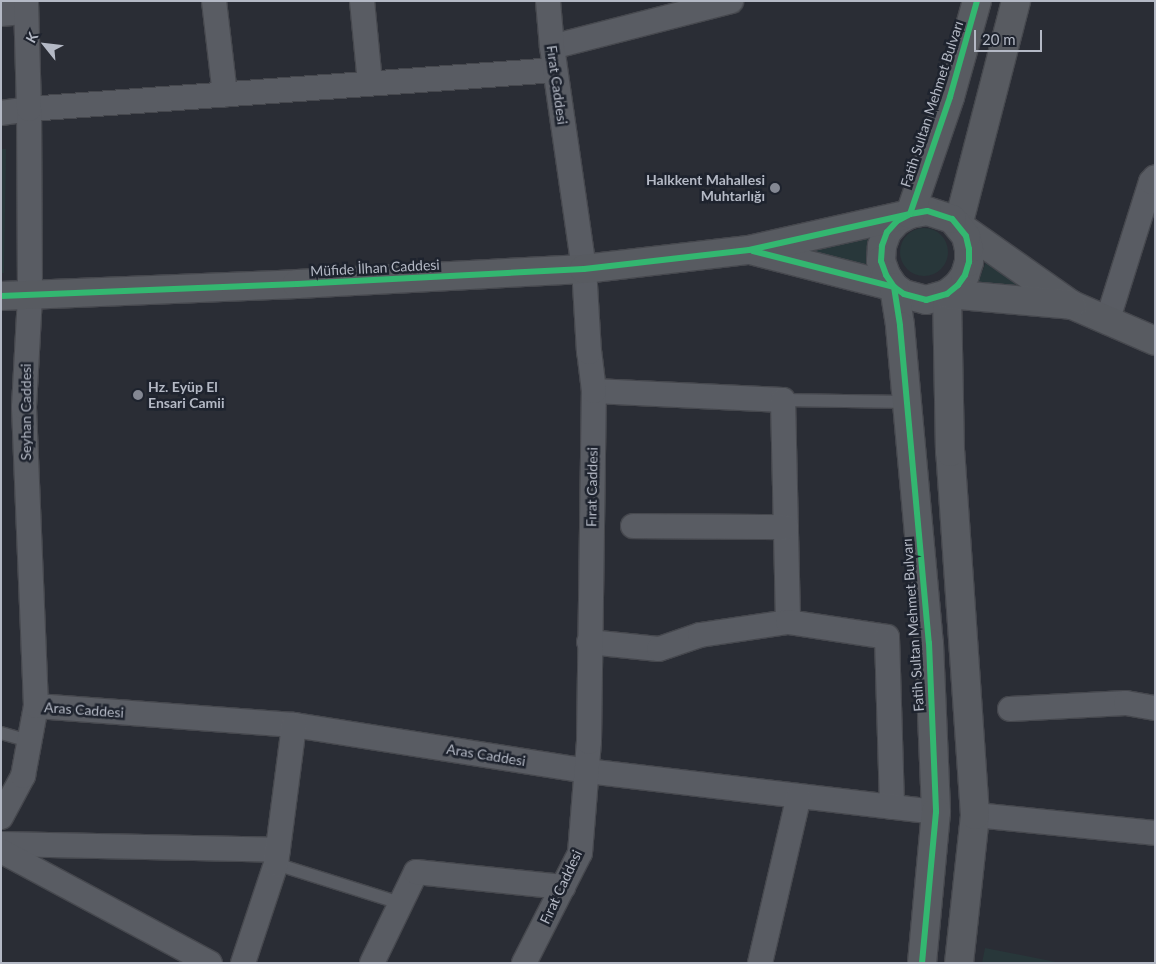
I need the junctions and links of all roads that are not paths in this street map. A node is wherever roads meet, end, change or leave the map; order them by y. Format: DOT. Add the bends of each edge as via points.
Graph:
graph roads {
  1 [pos="214,1"];
  2 [pos="362,1"];
  3 [pos="548,1"];
  4 [pos="731,1"];
  5 [pos="977,1"];
  6 [pos="1016,1"];
  7 [pos="26,7"];
  8 [pos="1,14"];
  9 [pos="553,58"];
  10 [pos="370,83"];
  11 [pos="225,94"];
  12 [pos="29,109"];
  13 [pos="1,113"];
  14 [pos="1155,178"];
  15 [pos="910,214"];
  16 [pos="958,226"];
  17 [pos="749,250"];
  18 [pos="584,269"];
  19 [pos="894,287"];
  20 [pos="947,294"];
  21 [pos="30,295"];
  22 [pos="1,296"];
  23 [pos="1072,305"];
  24 [pos="1108,322"];
  25 [pos="1155,341"];
  26 [pos="594,391"];
  27 [pos="783,400"];
  28 [pos="907,402"];
  29 [pos="633,526"];
  30 [pos="786,527"];
  31 [pos="788,622"];
  32 [pos="589,642"];
  33 [pos="36,706"];
  34 [pos="1155,708"];
  35 [pos="1010,709"];
  36 [pos="294,725"];
  37 [pos="1,733"];
  38 [pos="30,741"];
  39 [pos="587,770"];
  40 [pos="799,796"];
  41 [pos="892,807"];
  42 [pos="936,812"];
  43 [pos="975,816"];
  44 [pos="1,817"];
  45 [pos="1155,833"];
  46 [pos="1,844"];
  47 [pos="1,851"];
  48 [pos="277,857"];
  49 [pos="563,887"];
  50 [pos="400,903"];
  51 [pos="210,963"];
  52 [pos="243,963"];
  53 [pos="372,963"];
  54 [pos="524,963"];
  55 [pos="760,963"];
  56 [pos="922,963"];
  57 [pos="959,963"];
  1 -- 11 [label="street"];
  2 -- 10 [label="street"];
  3 -- 9 [label="street, Fırat Caddesi"];
  4 -- 9 [label="street"];
  5 -- 15 [label="street, Fatih Sultan Mehmet Bulvarı" via="950,97"];
  6 -- 16 [label="street"];
  7 -- 8 [label="street"];
  7 -- 12 [label="street, Seyhan Caddesi"];
  9 -- 10 [label="street"];
  9 -- 18 [label="street, Fırat Caddesi"];
  10 -- 11 [label="street"];
  11 -- 12 [label="street"];
  12 -- 13 [label="street"];
  12 -- 21 [label="street, Seyhan Caddesi"];
  14 -- 24 [label="street" via="1151,182"];
  15 -- 16 [label="street" via="936,212 952,219"];
  15 -- 17 [label="street"];
  15 -- 19 [label="street" via="887,232 882,246 881,261"];
  16 -- 20 [label="street" via="966,236 969,262 965,275"];
  16 -- 23 [label="street"];
  17 -- 18 [label="street, Müfide İlhan Caddesi"];
  17 -- 19 [label="street"];
  18 -- 21 [label="street, Müfide İlhan Caddesi"];
  18 -- 26 [label="street, Fırat Caddesi"];
  19 -- 20 [label="street" via="920,299"];
  19 -- 28 [label="street, Fatih Sultan Mehmet Bulvarı"];
  20 -- 23 [label="street"];
  20 -- 43 [label="street" via="950,452"];
  21 -- 22 [label="street, Müfide İlhan Caddesi"];
  21 -- 33 [label="street, Seyhan Caddesi" via="24,407"];
  23 -- 24 [label="street"];
  24 -- 25 [label="street"];
  26 -- 27 [label="street"];
  26 -- 32 [label="street, Fırat Caddesi"];
  27 -- 28 [label="lane"];
  27 -- 30 [label="street"];
  28 -- 42 [label="street, Fatih Sultan Mehmet Bulvarı" via="929,642"];
  29 -- 30 [label="street"];
  30 -- 31 [label="street"];
  31 -- 32 [label="street" via="700,635 659,649"];
  31 -- 41 [label="street" via="887,637"];
  32 -- 39 [label="street, Fırat Caddesi" via="590,742"];
  33 -- 36 [label="street, Aras Caddesi"];
  33 -- 38 [label="street, Seyhan Caddesi"];
  34 -- 35 [label="street" via="1126,703"];
  36 -- 39 [label="street, Aras Caddesi"];
  36 -- 48 [label="street"];
  37 -- 38 [label="lane"];
  38 -- 44 [label="street, Seyhan Caddesi" via="23,776"];
  39 -- 40 [label="street, Aras Caddesi"];
  39 -- 49 [label="street, Fırat Caddesi" via="580,853"];
  40 -- 41 [label="street, Aras Caddesi"];
  40 -- 55 [label="street"];
  41 -- 42 [label="street, Aras Caddesi"];
  42 -- 56 [label="street, Fatih Sultan Mehmet Bulvarı"];
  43 -- 45 [label="street"];
  43 -- 57 [label="street"];
  46 -- 48 [label="street"];
  47 -- 51 [label="street"];
  48 -- 50 [label="lane"];
  48 -- 52 [label="street"];
  49 -- 50 [label="street" via="416,872"];
  49 -- 54 [label="street, Fırat Caddesi"];
  50 -- 53 [label="street"];
}
